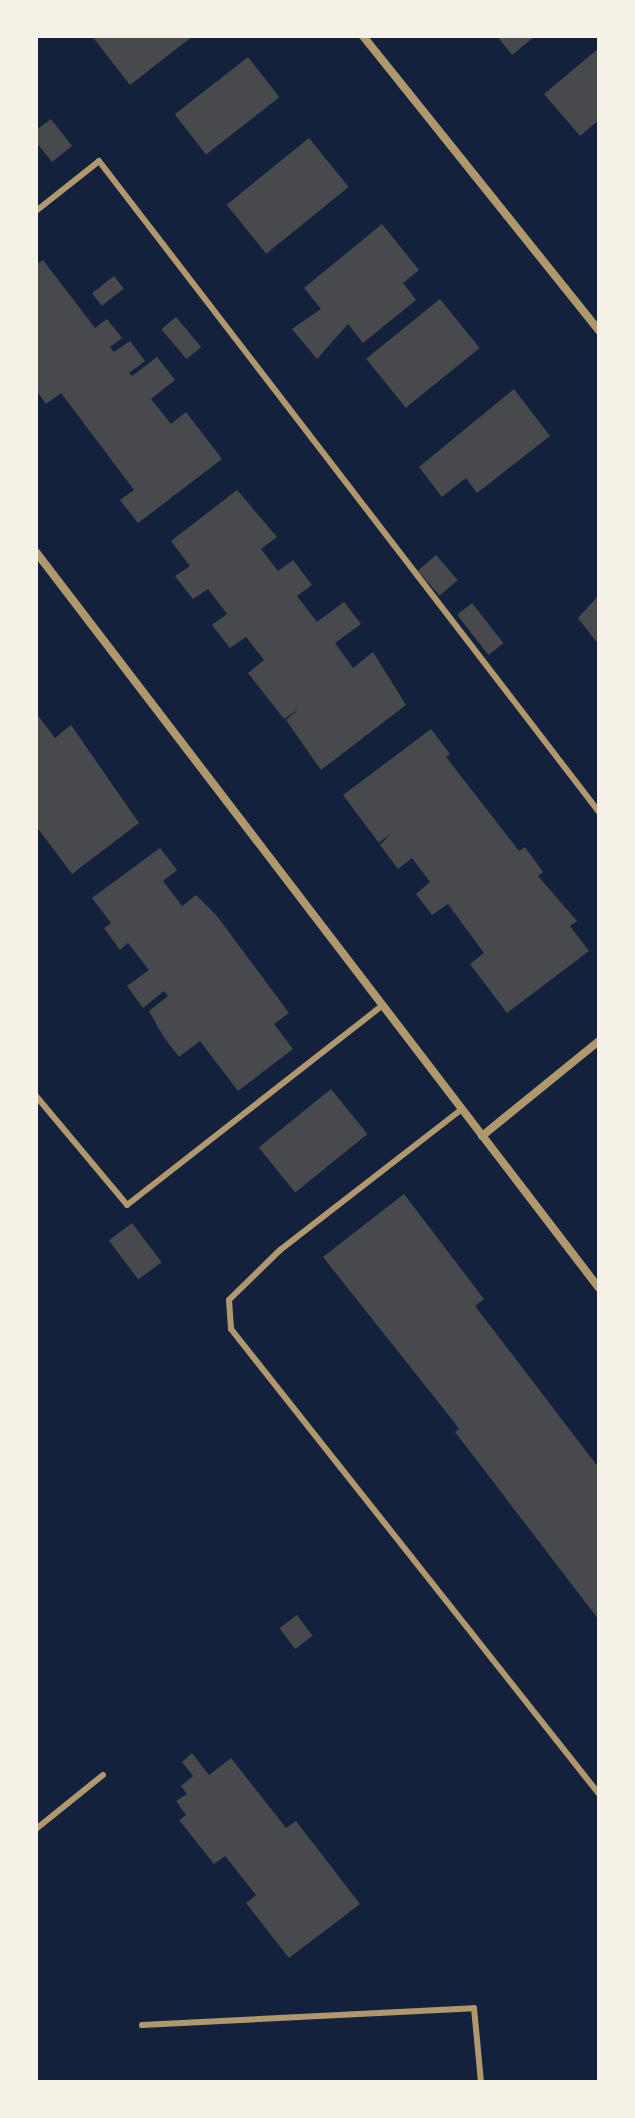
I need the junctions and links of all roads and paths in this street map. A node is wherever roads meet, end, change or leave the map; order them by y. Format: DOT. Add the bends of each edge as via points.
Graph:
graph roads {
  1 [pos="363,36"];
  2 [pos="36,211"];
  3 [pos="599,331"];
  4 [pos="36,552"];
  5 [pos="599,812"];
  6 [pos="383,1005"];
  7 [pos="599,1041"];
  8 [pos="36,1096"];
  9 [pos="462,1109"];
  10 [pos="482,1136"];
  11 [pos="599,1288"];
  12 [pos="103,1775"];
  13 [pos="599,1794"];
  14 [pos="36,1829"];
  15 [pos="142,2025"];
  16 [pos="481,2082"];
  1 -- 3 [label="street"];
  2 -- 5 [label="lane" via="99,161"];
  4 -- 6 [label="street"];
  6 -- 8 [label="lane" via="127,1205"];
  6 -- 9 [label="street"];
  7 -- 10 [label="street"];
  9 -- 10 [label="street"];
  9 -- 13 [label="lane" via="280,1250 229,1300 231,1329"];
  10 -- 11 [label="street"];
  12 -- 14 [label="lane"];
  15 -- 16 [label="lane" via="474,2008"];
}
